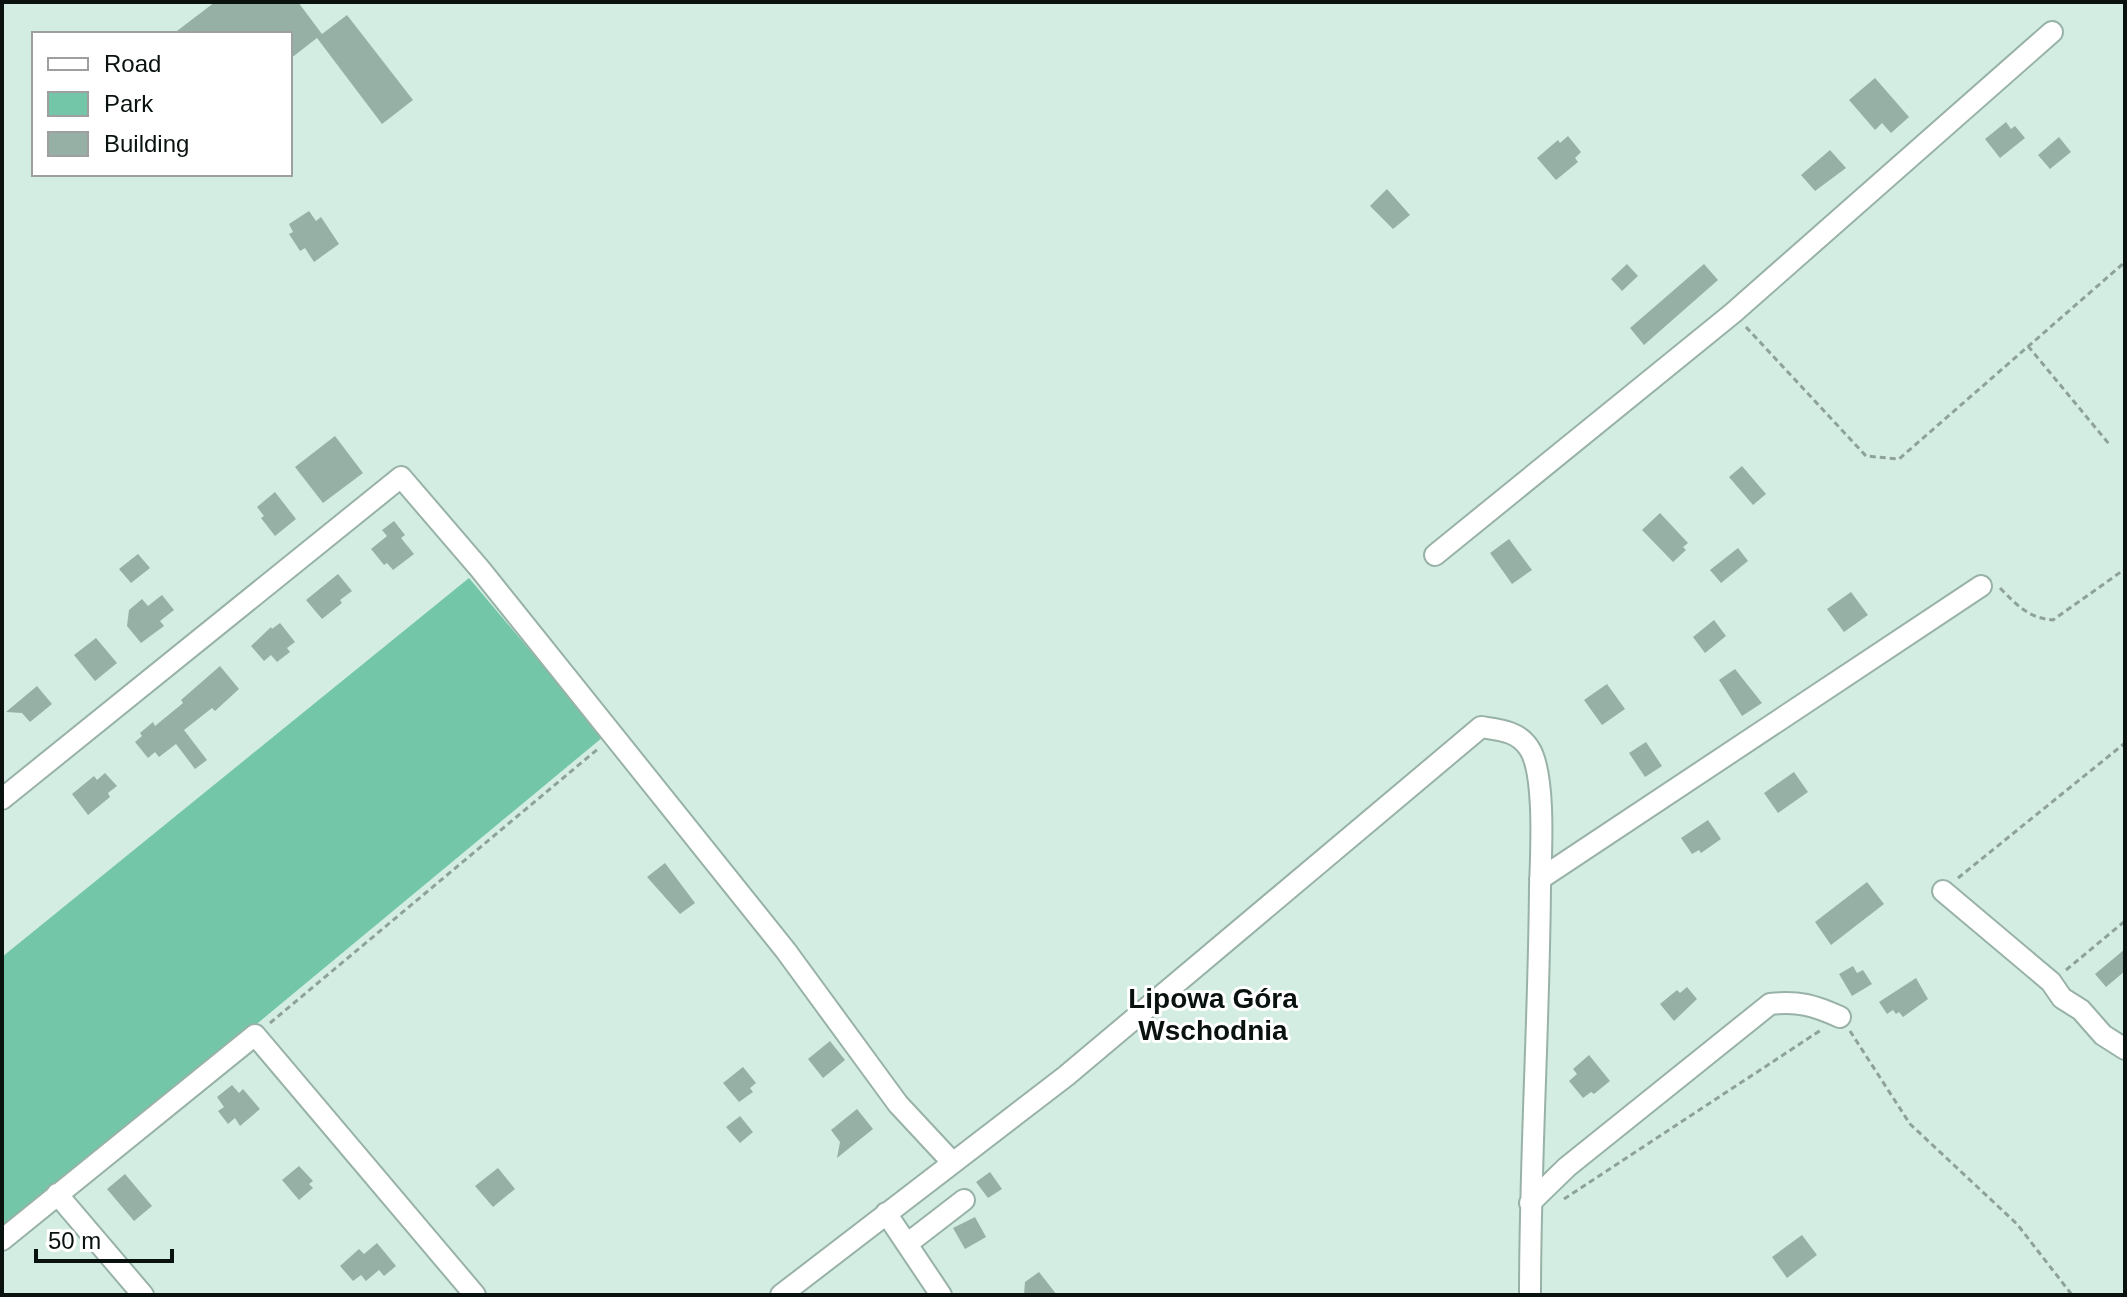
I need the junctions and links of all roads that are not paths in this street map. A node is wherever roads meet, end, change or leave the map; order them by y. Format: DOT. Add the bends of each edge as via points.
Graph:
graph roads {
  1 [pos="2052,32"];
  2 [pos="1435,555"];
  3 [pos="1981,586"];
  4 [pos="2,799"];
  5 [pos="1540,879"];
  6 [pos="1943,891"];
  7 [pos="1840,1017"];
  8 [pos="2125,1049"];
  9 [pos="952,1162"];
  10 [pos="57,1194"];
  11 [pos="964,1200"];
  12 [pos="1534,1200"];
  13 [pos="886,1213"];
  14 [pos="2,1240"];
  15 [pos="907,1244"];
  16 [pos="143,1295"];
  17 [pos="475,1295"];
  18 [pos="781,1295"];
  19 [pos="941,1295"];
  20 [pos="1530,1295"];
  1 -- 2 [label="street" via="1733,313"];
  3 -- 5 [label="street"];
  4 -- 9 [label="street" via="401,477 786,951 898,1104"];
  5 -- 9 [label="street" via="1541,796 1530,749 1512,732 1481,727 1066,1076"];
  5 -- 12 [label="street"];
  6 -- 8 [label="street"];
  7 -- 12 [label="street" via="1795,1001 1770,1004 1567,1167"];
  9 -- 13 [label="street"];
  10 -- 14 [label="street"];
  10 -- 16 [label="street"];
  10 -- 17 [label="street" via="255,1035"];
  11 -- 15 [label="street"];
  12 -- 20 [label="street"];
  13 -- 15 [label="street"];
  13 -- 18 [label="street"];
  15 -- 19 [label="street"];
}
